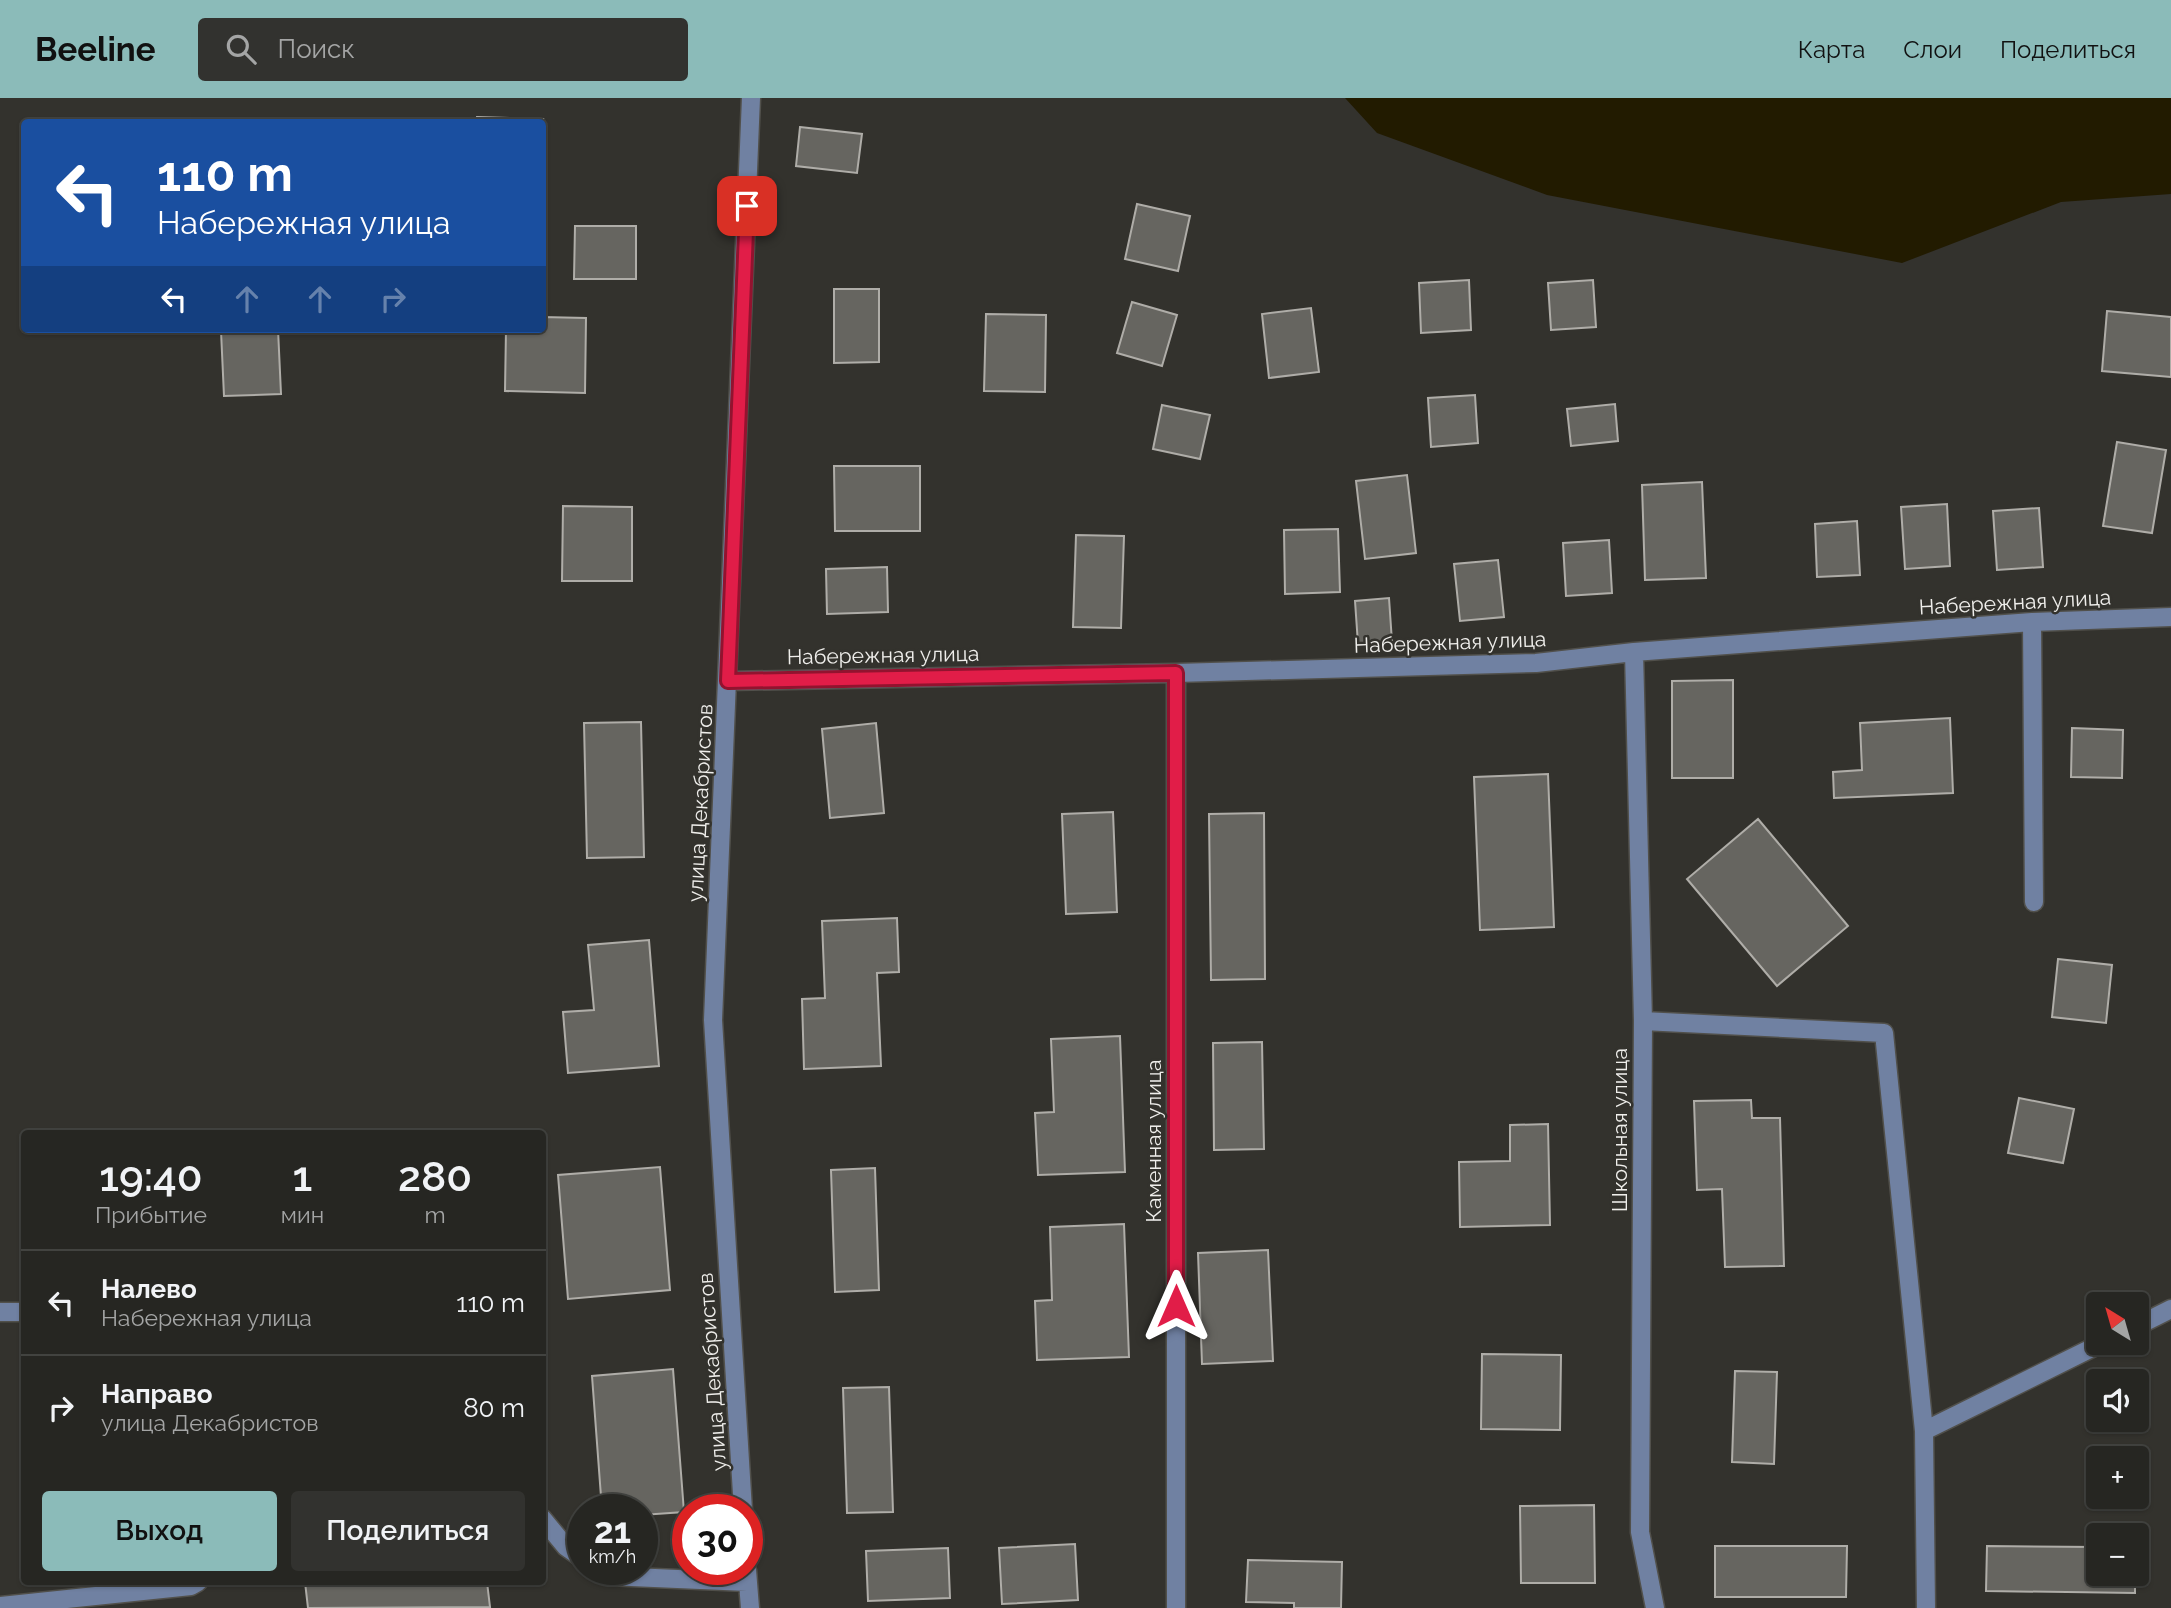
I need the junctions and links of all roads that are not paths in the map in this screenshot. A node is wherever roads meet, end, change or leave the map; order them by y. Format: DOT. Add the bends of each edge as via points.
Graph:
graph roads {
  1 [pos="751,98"];
  2 [pos="2171,617"];
  3 [pos="2032,622"];
  4 [pos="1634,652"];
  5 [pos="1176,673"];
  6 [pos="728,681"];
  7 [pos="2034,902"];
  8 [pos="1643,1021"];
  9 [pos="2171,1309"];
  10 [pos="0,1312"];
  11 [pos="21,1312"];
  12 [pos="2149,1320"];
  13 [pos="2086,1351"];
  14 [pos="1924,1431"];
  15 [pos="742,1494"];
  16 [pos="546,1523"];
  17 [pos="567,1549"];
  18 [pos="193,1585"];
  19 [pos="748,1585"];
  20 [pos="0,1606"];
  21 [pos="750,1608"];
  22 [pos="1175,1608"];
  23 [pos="1655,1608"];
  24 [pos="1926,1608"];
  1 -- 6 [label="street, улица Декабристов"];
  2 -- 3 [label="street, Набережная улица"];
  3 -- 4 [label="street, Набережная улица"];
  3 -- 7 [label="street"];
  4 -- 5 [label="street, Набережная улица" via="1536,663"];
  4 -- 8 [label="street, Школьная улица"];
  5 -- 6 [label="street, Набережная улица"];
  5 -- 22 [label="street, Каменная улица"];
  6 -- 15 [label="street, улица Декабристов" via="713,1020"];
  8 -- 14 [label="street" via="1884,1032"];
  8 -- 23 [label="street, Школьная улица" via="1640,1532"];
  9 -- 12 [label="street"];
  10 -- 11 [label="street"];
  13 -- 14 [label="street"];
  14 -- 24 [label="street"];
  16 -- 17 [label="street"];
  18 -- 20 [label="street"];
  19 -- 21 [label="street"];
}
